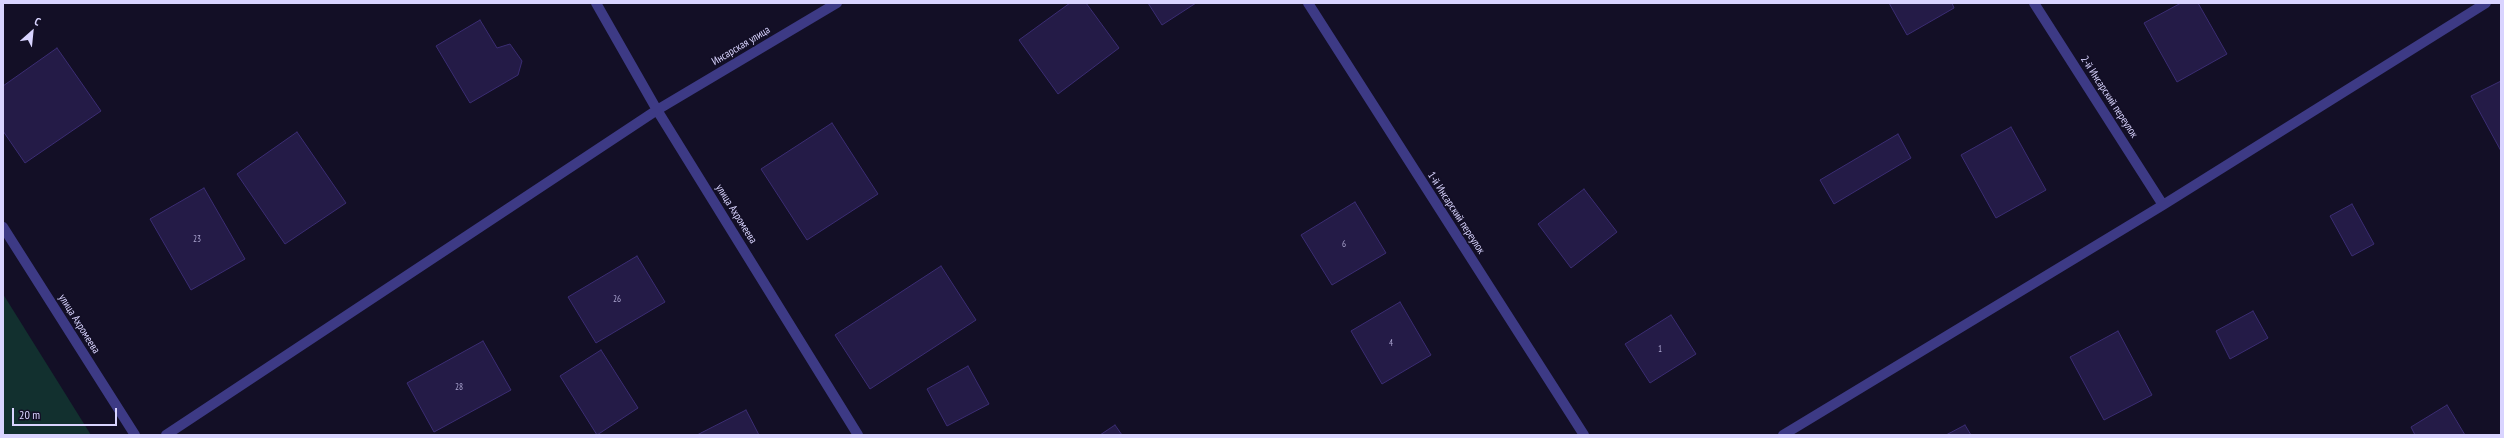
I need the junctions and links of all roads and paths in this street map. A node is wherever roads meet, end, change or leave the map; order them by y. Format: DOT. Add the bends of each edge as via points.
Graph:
graph roads {
  1 [pos="596,3"];
  2 [pos="837,3"];
  3 [pos="1308,3"];
  4 [pos="2034,3"];
  5 [pos="2486,3"];
  6 [pos="657,110"];
  7 [pos="2163,205"];
  8 [pos="3,227"];
  9 [pos="134,435"];
  10 [pos="166,435"];
  11 [pos="858,435"];
  12 [pos="1584,435"];
  13 [pos="1783,435"];
  1 -- 6 [label="street, улица Ахромеева"];
  2 -- 6 [label="street, Инсарская улица"];
  3 -- 12 [label="street, 1-й Инсарский переулок"];
  4 -- 7 [label="street, 2-й Инсарский переулок"];
  5 -- 7 [label="street"];
  6 -- 10 [label="street, Инсарская улица"];
  6 -- 11 [label="street, улица Ахромеева"];
  7 -- 13 [label="street"];
  8 -- 9 [label="street, улица Ахромеева"];
}
